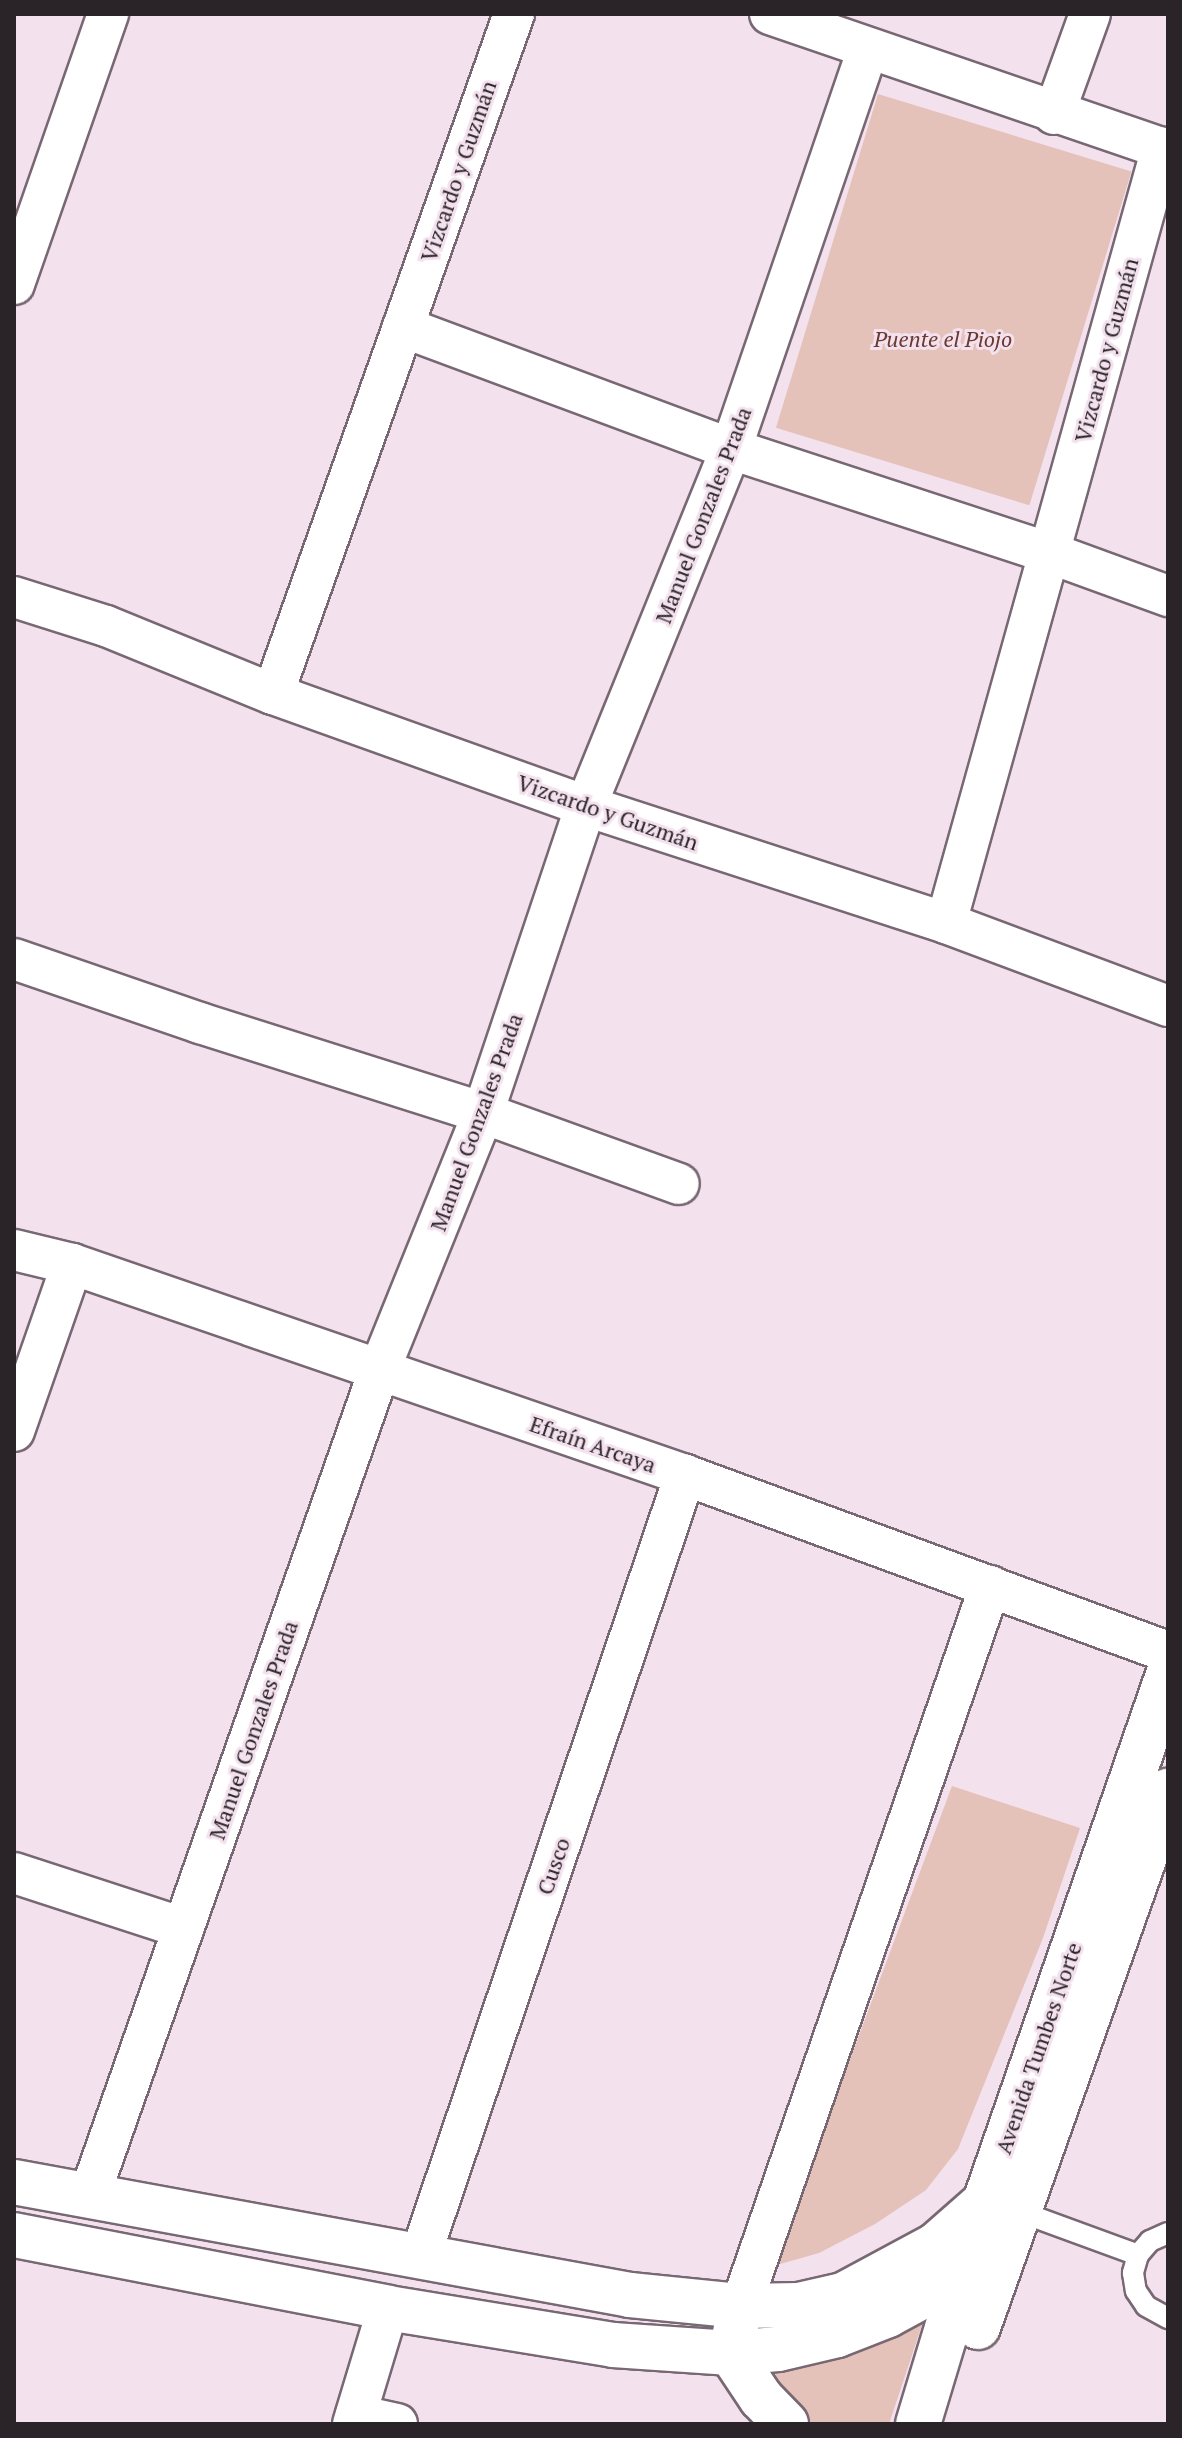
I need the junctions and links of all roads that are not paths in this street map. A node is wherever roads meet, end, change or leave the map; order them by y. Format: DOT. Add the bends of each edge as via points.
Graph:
graph roads {
  1 [pos="108,14"];
  2 [pos="514,14"];
  3 [pos="770,14"];
  4 [pos="1090,14"];
  5 [pos="868,49"];
  6 [pos="1054,114"];
  7 [pos="1165,149"];
  8 [pos="14,284"];
  9 [pos="403,327"];
  10 [pos="731,449"];
  11 [pos="1050,553"];
  12 [pos="1168,596"];
  13 [pos="14,597"];
  14 [pos="273,694"];
  15 [pos="586,806"];
  16 [pos="946,923"];
  17 [pos="14,959"];
  18 [pos="1168,1006"];
  19 [pos="483,1113"];
  20 [pos="679,1184"];
  21 [pos="14,1250"];
  22 [pos="72,1264"];
  23 [pos="379,1371"];
  24 [pos="14,1431"];
  25 [pos="685,1475"];
  26 [pos="990,1586"];
  27 [pos="1168,1652"];
  28 [pos="1168,1675"];
  29 [pos="1168,1791"];
  30 [pos="14,1873"];
  31 [pos="183,1928"];
  32 [pos="14,2182"];
  33 [pos="89,2197"];
  34 [pos="1001,2206"];
  35 [pos="1168,2233"];
  36 [pos="14,2235"];
  37 [pos="1138,2255"];
  38 [pos="420,2257"];
  39 [pos="967,2264"];
  40 [pos="741,2306"];
  41 [pos="388,2308"];
  42 [pos="1168,2318"];
  43 [pos="731,2353"];
  44 [pos="354,2419"];
  45 [pos="397,2424"];
  46 [pos="786,2424"];
  47 [pos="918,2424"];
  48 [pos="945,2424"];
  1 -- 8 [label="street"];
  2 -- 9 [label="street, Vizcardo y Guzmán"];
  3 -- 5 [label="street, Vizcardo y Guzmán"];
  4 -- 6 [label="street"];
  5 -- 6 [label="street, Vizcardo y Guzmán"];
  5 -- 10 [label="street, Manuel Gonzales Prada"];
  6 -- 7 [label="street, Vizcardo y Guzmán"];
  7 -- 11 [label="street, Vizcardo y Guzmán"];
  9 -- 10 [label="street"];
  9 -- 14 [label="street, Vizcardo y Guzmán"];
  10 -- 11 [label="street"];
  10 -- 15 [label="street, Manuel Gonzales Prada"];
  11 -- 12 [label="street"];
  11 -- 16 [label="street, Vizcardo y Guzmán"];
  13 -- 14 [label="street, Vizcardo y Guzmán" via="106,626"];
  14 -- 15 [label="street, Vizcardo y Guzmán"];
  15 -- 16 [label="street, Vizcardo y Guzmán"];
  15 -- 19 [label="street, Manuel Gonzales Prada"];
  16 -- 18 [label="street, Vizcardo y Guzmán"];
  17 -- 19 [label="street"];
  19 -- 20 [label="street"];
  19 -- 23 [label="street, Manuel Gonzales Prada"];
  21 -- 22 [label="street, Efraín Arcaya"];
  22 -- 23 [label="street, Efraín Arcaya"];
  22 -- 24 [label="street"];
  23 -- 25 [label="street, Efraín Arcaya"];
  23 -- 31 [label="street, Manuel Gonzales Prada"];
  25 -- 26 [label="street, Efraín Arcaya"];
  25 -- 38 [label="street, Cusco"];
  26 -- 27 [label="street, Efraín Arcaya"];
  26 -- 40 [label="street"];
  28 -- 34 [label="main road, Avenida Tumbes Norte"];
  29 -- 34 [label="main road, Avenida Tumbes Norte"];
  30 -- 31 [label="street"];
  31 -- 33 [label="street, Manuel Gonzales Prada"];
  32 -- 33 [label="main road"];
  33 -- 38 [label="main road"];
  34 -- 37 [label="lane"];
  34 -- 39 [label="main road, Avenida Tumbes Norte"];
  34 -- 40 [label="main road" via="843,2295 799,2305"];
  34 -- 48 [label="main road, Avenida Tumbes Norte"];
  35 -- 37 [label="lane" via="1150,2241"];
  36 -- 41 [label="main road"];
  37 -- 42 [label="lane" via="1136,2291 1146,2306"];
  38 -- 40 [label="main road" via="630,2295"];
  39 -- 43 [label="main road" via="932,2291 837,2335"];
  39 -- 47 [label="main road, Avenida Tumbes Norte"];
  40 -- 43 [label="main road"];
  41 -- 43 [label="main road" via="613,2345"];
  41 -- 44 [label="street"];
  43 -- 46 [label="main road"];
  44 -- 45 [label="street"];
}
